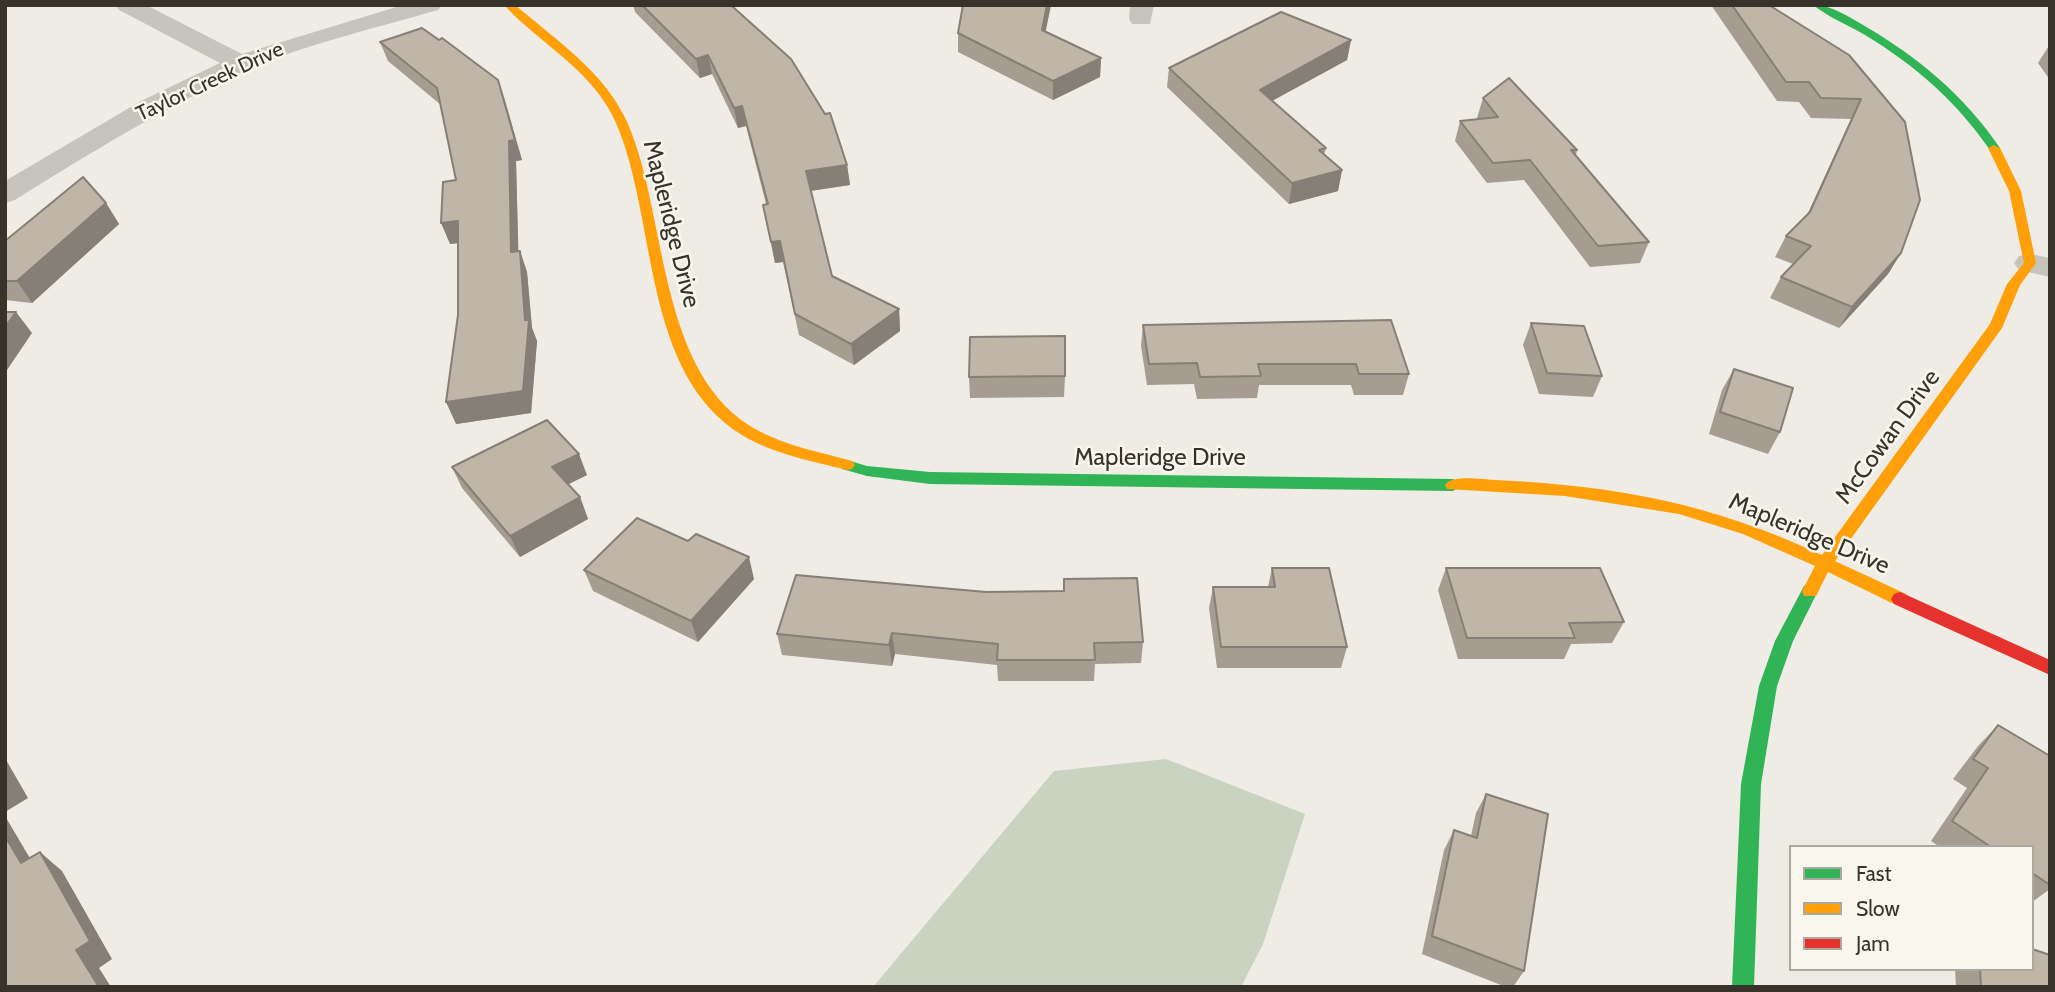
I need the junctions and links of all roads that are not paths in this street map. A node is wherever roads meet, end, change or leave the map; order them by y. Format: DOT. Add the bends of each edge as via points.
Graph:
graph roads {
  1 [pos="127,5"];
  2 [pos="430,5"];
  3 [pos="509,5"];
  4 [pos="1818,5"];
  5 [pos="241,64"];
  6 [pos="5,194"];
  7 [pos="2040,265"];
  8 [pos="1824,564"];
  9 [pos="2050,668"];
  10 [pos="1743,987"];
  1 -- 5 [label="street"];
  2 -- 5 [label="street, Taylor Creek Drive" via="302,41"];
  3 -- 8 [label="street, Mapleridge Drive" via="598,85 621,121 635,158 676,340 691,374 738,425 790,450 867,471 930,478 1479,485 1576,491 1700,513"];
  4 -- 7 [label="street, McCowan Drive" via="1905,57 1964,108 2006,169"];
  5 -- 6 [label="street, Taylor Creek Drive" via="177,92"];
  7 -- 8 [label="street, McCowan Drive" via="2014,285 1997,325"];
  8 -- 9 [label="street, Mapleridge Drive"];
  8 -- 10 [label="street, McCowan Drive" via="1784,641 1768,686 1751,784"];
}
